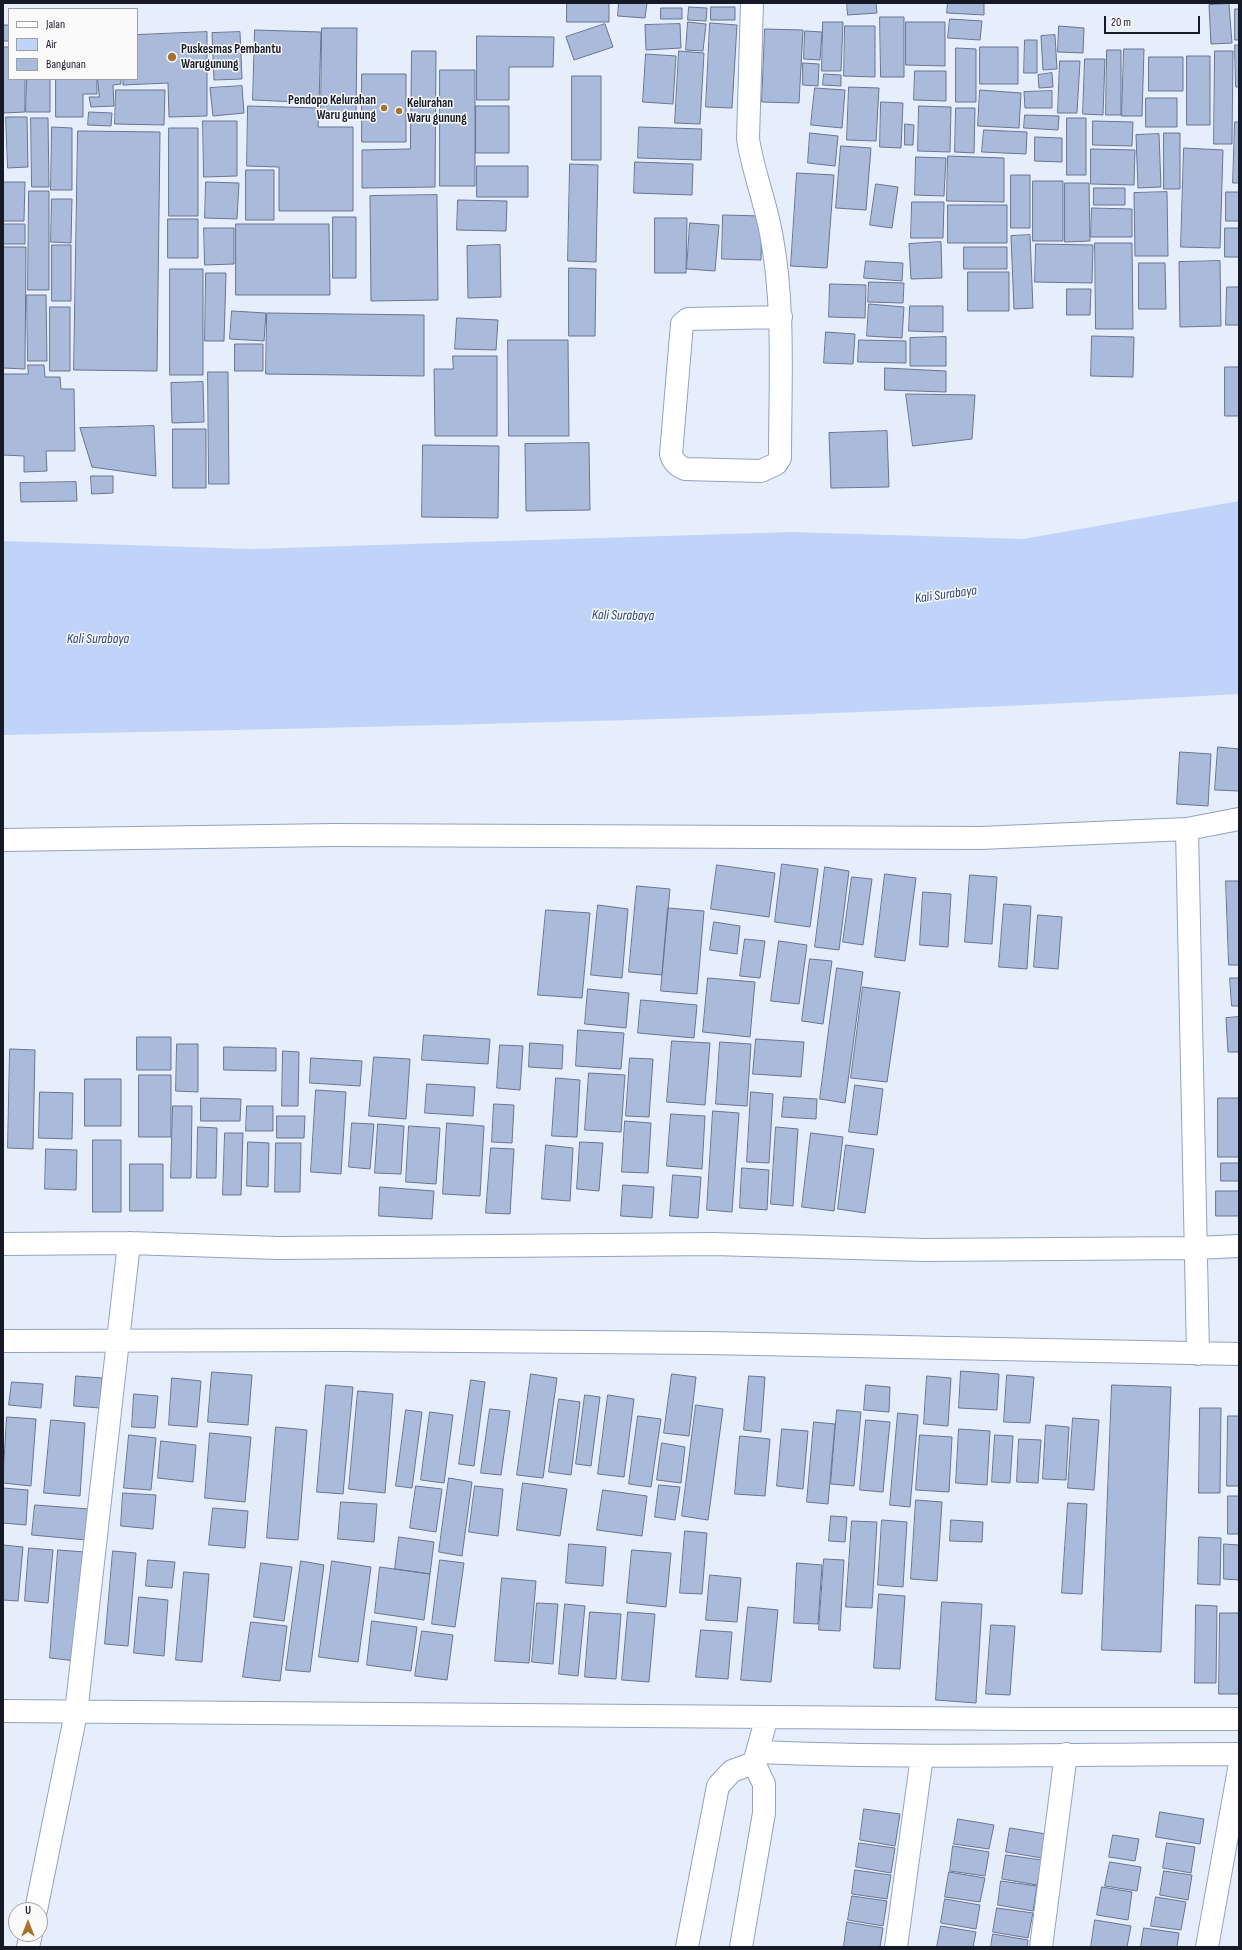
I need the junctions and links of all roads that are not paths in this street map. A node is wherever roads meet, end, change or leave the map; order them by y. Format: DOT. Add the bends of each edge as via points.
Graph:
graph roads {
  1 [pos="752,3"];
  2 [pos="781,317"];
  3 [pos="1239,819"];
  4 [pos="1187,829"];
  5 [pos="3,840"];
  6 [pos="3,1244"];
  7 [pos="1239,1246"];
  8 [pos="128,1251"];
  9 [pos="1196,1257"];
  10 [pos="120,1333"];
  11 [pos="3,1341"];
  12 [pos="1198,1344"];
  13 [pos="1239,1354"];
  14 [pos="3,1711"];
  15 [pos="76,1712"];
  16 [pos="767,1717"];
  17 [pos="1239,1719"];
  18 [pos="1066,1754"];
  19 [pos="1239,1754"];
  20 [pos="922,1756"];
  21 [pos="757,1757"];
  22 [pos="1239,1769"];
  23 [pos="38,1902"];
  24 [pos="687,1947"];
  25 [pos="741,1947"];
  26 [pos="896,1947"];
  27 [pos="1041,1947"];
  28 [pos="1207,1947"];
  1 -- 2 [label="street" via="748,138 771,234"];
  2 -- 2 [label="street" via="688,319 682,324 671,454 679,466 685,469 761,471 776,464 780,458"];
  3 -- 4 [label="street"];
  4 -- 5 [label="street" via="980,838 334,835"];
  4 -- 9 [label="street"];
  6 -- 8 [label="street"];
  7 -- 9 [label="street"];
  8 -- 9 [label="street" via="713,1244"];
  8 -- 10 [label="street"];
  9 -- 12 [label="street"];
  10 -- 11 [label="street"];
  10 -- 12 [label="street" via="342,1340"];
  10 -- 15 [label="street"];
  12 -- 13 [label="street"];
  14 -- 15 [label="street"];
  15 -- 16 [label="street"];
  15 -- 23 [label="street"];
  16 -- 17 [label="street"];
  16 -- 21 [label="street"];
  18 -- 19 [label="street"];
  18 -- 20 [label="street"];
  18 -- 27 [label="street"];
  20 -- 21 [label="street"];
  20 -- 26 [label="street"];
  21 -- 24 [label="street" via="732,1771 718,1786"];
  21 -- 25 [label="street" via="764,1784 764,1814"];
  22 -- 28 [label="street"];
}
